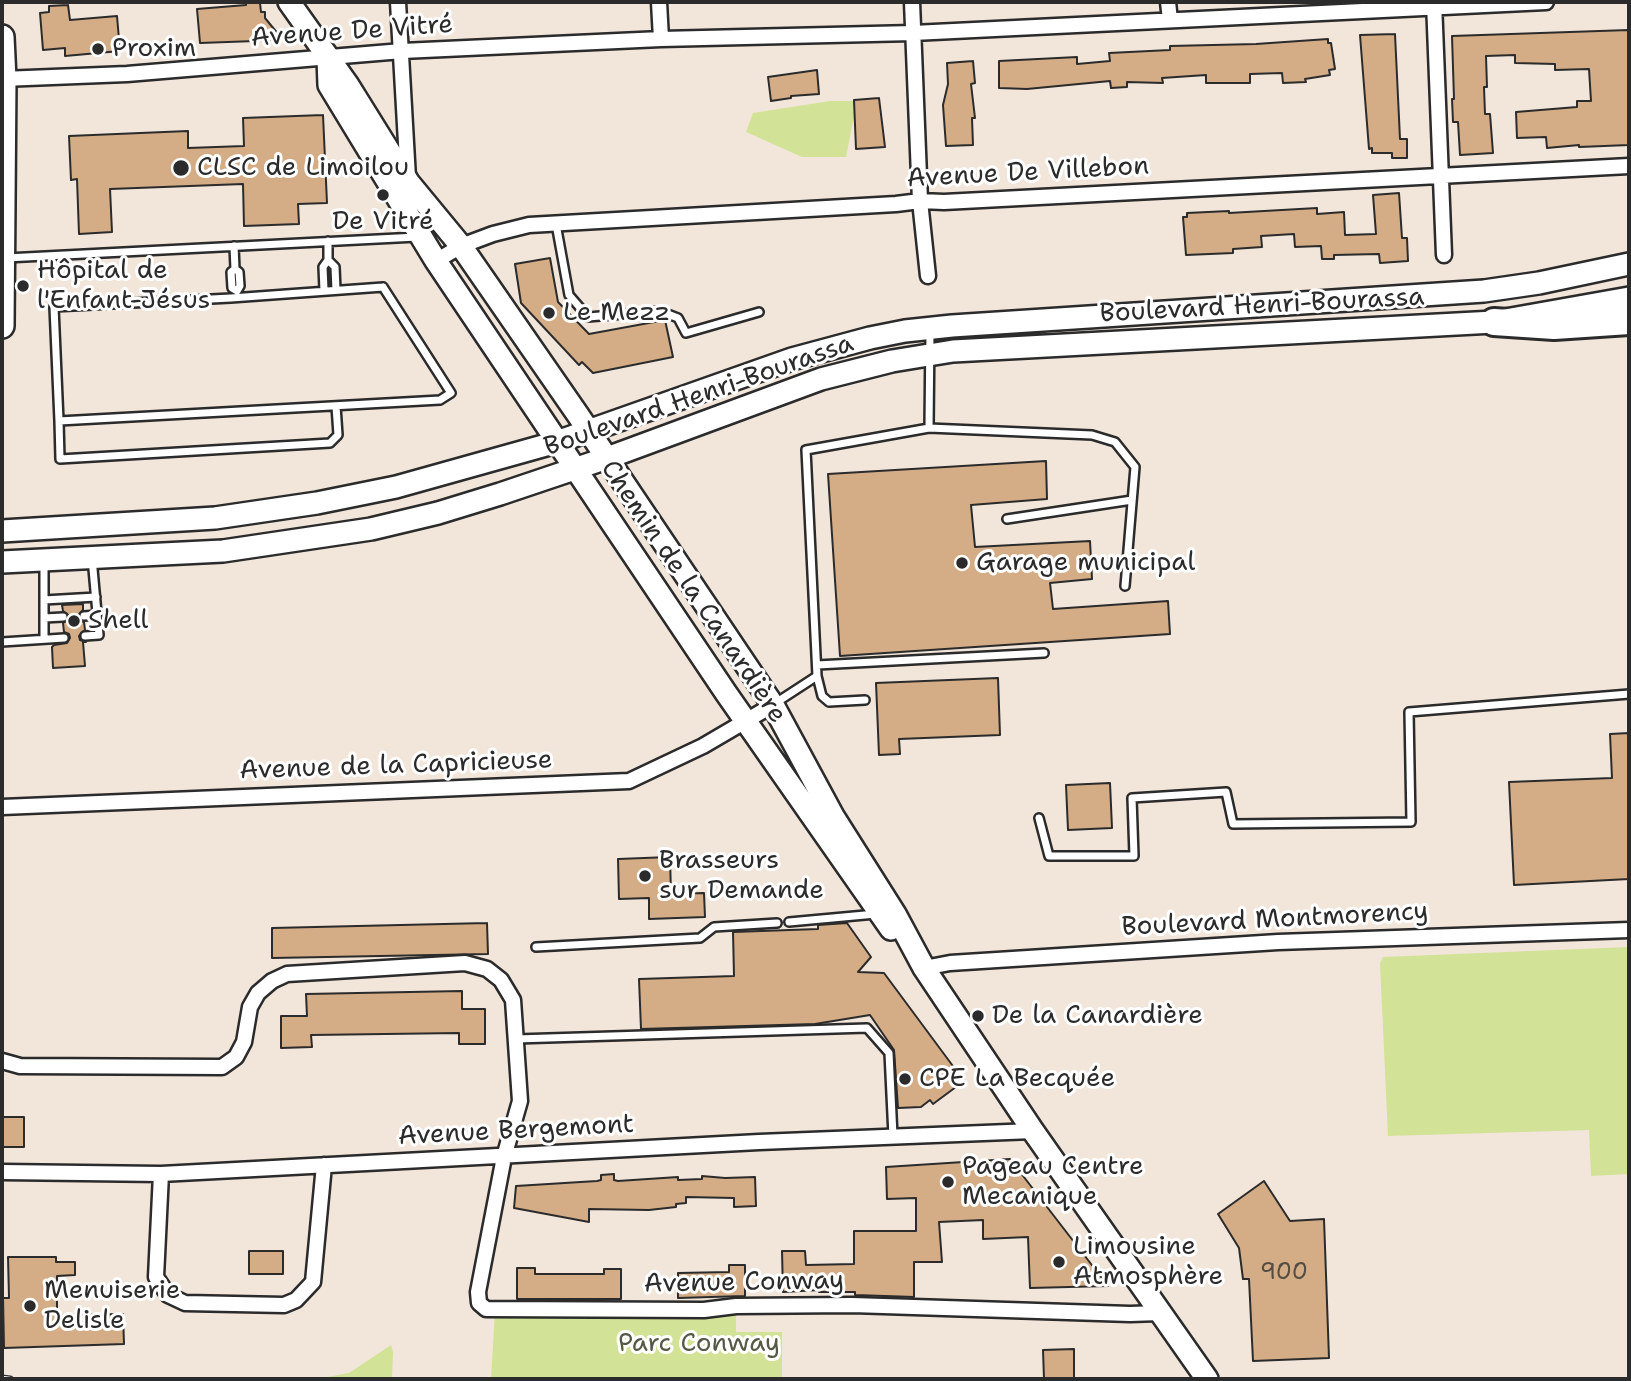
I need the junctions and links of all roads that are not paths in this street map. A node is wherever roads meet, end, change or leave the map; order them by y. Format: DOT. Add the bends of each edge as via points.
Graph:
graph roads {
  1 [pos="289,2"];
  2 [pos="398,2"];
  3 [pos="659,2"];
  4 [pos="912,2"];
  5 [pos="1168,2"];
  6 [pos="1546,2"];
  7 [pos="1434,4"];
  8 [pos="1170,20"];
  9 [pos="913,33"];
  10 [pos="2,37"];
  11 [pos="661,39"];
  12 [pos="402,51"];
  13 [pos="328,58"];
  14 [pos="3,79"];
  15 [pos="1629,166"];
  16 [pos="1440,176"];
  17 [pos="409,183"];
  18 [pos="920,201"];
  19 [pos="556,223"];
  20 [pos="421,237"];
  21 [pos="328,242"];
  22 [pos="234,246"];
  23 [pos="461,246"];
  24 [pos="1444,255"];
  25 [pos="2,258"];
  26 [pos="328,260"];
  27 [pos="436,261"];
  28 [pos="1629,264"];
  29 [pos="928,276"];
  30 [pos="324,290"];
  31 [pos="336,290"];
  32 [pos="237,294"];
  33 [pos="1629,298"];
  34 [pos="759,312"];
  35 [pos="1629,321"];
  36 [pos="1494,322"];
  37 [pos="2,326"];
  38 [pos="930,328"];
  39 [pos="929,356"];
  40 [pos="336,405"];
  41 [pos="59,421"];
  42 [pos="929,428"];
  43 [pos="588,430"];
  44 [pos="557,442"];
  45 [pos="607,458"];
  46 [pos="576,468"];
  47 [pos="1132,500"];
  48 [pos="1007,519"];
  49 [pos="2,531"];
  50 [pos="92,558"];
  51 [pos="44,560"];
  52 [pos="2,562"];
  53 [pos="1125,586"];
  54 [pos="96,597"];
  55 [pos="44,600"];
  56 [pos="97,615"];
  57 [pos="84,616"];
  58 [pos="63,617"];
  59 [pos="44,618"];
  60 [pos="85,636"];
  61 [pos="64,638"];
  62 [pos="44,639"];
  63 [pos="2,642"];
  64 [pos="1044,653"];
  65 [pos="817,665"];
  66 [pos="817,676"];
  67 [pos="1629,694"];
  68 [pos="864,700"];
  69 [pos="773,705"];
  70 [pos="747,722"];
  71 [pos="2,807"];
  72 [pos="1039,818"];
  73 [pos="879,914"];
  74 [pos="789,922"];
  75 [pos="777,923"];
  76 [pos="1629,930"];
  77 [pos="536,947"];
  78 [pos="924,968"];
  79 [pos="515,1038"];
  80 [pos="2,1061"];
  81 [pos="1033,1131"];
  82 [pos="892,1136"];
  83 [pos="504,1157"];
  84 [pos="324,1164"];
  85 [pos="2,1172"];
  86 [pos="161,1174"];
  87 [pos="1160,1312"];
  88 [pos="1206,1379"];
  1 -- 13 [label="main road, Chemin de la Canardière"];
  2 -- 12 [label="street"];
  3 -- 11 [label="street"];
  4 -- 9 [label="street"];
  5 -- 8 [label="street"];
  6 -- 7 [label="street, Avenue De Vitré"];
  7 -- 8 [label="street, Avenue De Vitré"];
  7 -- 16 [label="street"];
  8 -- 9 [label="street, Avenue De Vitré"];
  9 -- 11 [label="street, Avenue De Vitré"];
  9 -- 18 [label="street"];
  10 -- 14 [label="main road"];
  11 -- 12 [label="street, Avenue De Vitré"];
  12 -- 13 [label="street, Avenue De Vitré"];
  12 -- 17 [label="street"];
  13 -- 14 [label="street, Avenue De Vitré"];
  13 -- 17 [label="main road, Chemin de la Canardière"];
  13 -- 20 [label="main road, Chemin de la Canardière" via="328,85"];
  14 -- 25 [label="main road"];
  15 -- 16 [label="street, Avenue De Villebon"];
  16 -- 18 [label="street, Avenue De Villebon"];
  16 -- 24 [label="street"];
  17 -- 23 [label="main road, Chemin de la Canardière"];
  18 -- 19 [label="street, Avenue De Villebon"];
  18 -- 29 [label="street"];
  19 -- 23 [label="street, Avenue De Villebon" via="529,225"];
  19 -- 34 [label="lane" via="569,295 588,317 660,311 678,318 686,333"];
  20 -- 21 [label="lane"];
  20 -- 27 [label="main road, Chemin de la Canardière"];
  21 -- 22 [label="lane"];
  21 -- 26 [label="lane"];
  22 -- 25 [label="lane"];
  22 -- 32 [label="lane" via="235,269 231,272"];
  23 -- 27 [label="street, Avenue De Villebon"];
  23 -- 43 [label="main road, Chemin de la Canardière"];
  25 -- 37 [label="main road"];
  26 -- 30 [label="lane" via="323,267"];
  26 -- 31 [label="lane" via="335,267"];
  27 -- 44 [label="main road, Chemin de la Canardière"];
  28 -- 38 [label="main road, Boulevard Henri-Bourassa" via="1484,292"];
  30 -- 31 [label="lane"];
  30 -- 32 [label="lane"];
  31 -- 40 [label="lane" via="383,286 451,393 440,400"];
  32 -- 41 [label="lane" via="54,307"];
  33 -- 36 [label="main road, Boulevard Henri-Bourassa"];
  35 -- 36 [label="highway" via="1554,326"];
  36 -- 39 [label="main road, Boulevard Henri-Bourassa" via="953,351"];
  38 -- 39 [label="lane"];
  38 -- 43 [label="main road, Boulevard Henri-Bourassa" via="792,359"];
  39 -- 42 [label="lane"];
  39 -- 45 [label="main road, Boulevard Henri-Bourassa" via="821,379"];
  40 -- 41 [label="lane"];
  40 -- 41 [label="lane" via="338,435 330,443 60,459"];
  42 -- 47 [label="lane" via="1092,435 1115,442 1135,467"];
  42 -- 65 [label="lane" via="806,450"];
  43 -- 44 [label="main road, Boulevard Henri-Bourassa"];
  43 -- 45 [label="main road, Chemin de la Canardière"];
  44 -- 46 [label="main road, Chemin de la Canardière"];
  44 -- 49 [label="main road, Boulevard Henri-Bourassa" via="396,487 317,503 215,518"];
  45 -- 46 [label="main road, Boulevard Henri-Bourassa"];
  45 -- 69 [label="main road, Chemin de la Canardière"];
  46 -- 50 [label="main road, Boulevard Henri-Bourassa" via="438,513 371,529 223,551"];
  46 -- 70 [label="main road, Chemin de la Canardière"];
  47 -- 48 [label="lane"];
  47 -- 53 [label="lane"];
  50 -- 51 [label="main road, Boulevard Henri-Bourassa"];
  50 -- 54 [label="lane"];
  51 -- 52 [label="main road, Boulevard Henri-Bourassa"];
  51 -- 55 [label="lane"];
  54 -- 55 [label="lane"];
  54 -- 56 [label="lane"];
  55 -- 59 [label="lane"];
  56 -- 57 [label="lane"];
  56 -- 60 [label="lane" via="99,635"];
  58 -- 59 [label="lane"];
  59 -- 62 [label="lane"];
  61 -- 62 [label="lane"];
  62 -- 63 [label="lane"];
  64 -- 65 [label="lane"];
  65 -- 66 [label="lane"];
  66 -- 68 [label="lane" via="822,696 829,702"];
  66 -- 69 [label="lane"];
  67 -- 72 [label="lane" via="1409,712 1411,822 1233,824 1226,792 1132,798 1134,856 1049,856"];
  69 -- 70 [label="street, Avenue de la Capricieuse"];
  69 -- 78 [label="main road, Chemin de la Canardière"];
  70 -- 71 [label="street, Avenue de la Capricieuse" via="629,781"];
  70 -- 73 [label="main road, Chemin de la Canardière"];
  73 -- 74 [label="lane"];
  73 -- 78 [label="main road, Chemin de la Canardière"];
  75 -- 77 [label="lane" via="713,927 700,938"];
  76 -- 78 [label="street, Boulevard Montmorency" via="1278,942"];
  78 -- 81 [label="main road, Chemin de la Canardière"];
  79 -- 80 [label="street" via="513,1000 501,980 465,963 287,974 258,993 250,1007 244,1042 236,1057 222,1067 20,1066"];
  79 -- 82 [label="lane" via="867,1028 888,1053"];
  79 -- 83 [label="street" via="520,1101"];
  81 -- 82 [label="street, Avenue Bergemont"];
  81 -- 87 [label="main road, Chemin de la Canardière"];
  82 -- 83 [label="street, Avenue Bergemont"];
  83 -- 84 [label="street, Avenue Bergemont"];
  83 -- 87 [label="street, Avenue Conway" via="478,1292 486,1309 852,1305"];
  84 -- 86 [label="street, Avenue Bergemont"];
  84 -- 86 [label="street" via="313,1282 296,1300 284,1305 185,1303 168,1295 156,1277"];
  85 -- 86 [label="street, Avenue Bergemont"];
  87 -- 88 [label="main road, Chemin de la Canardière"];
}
